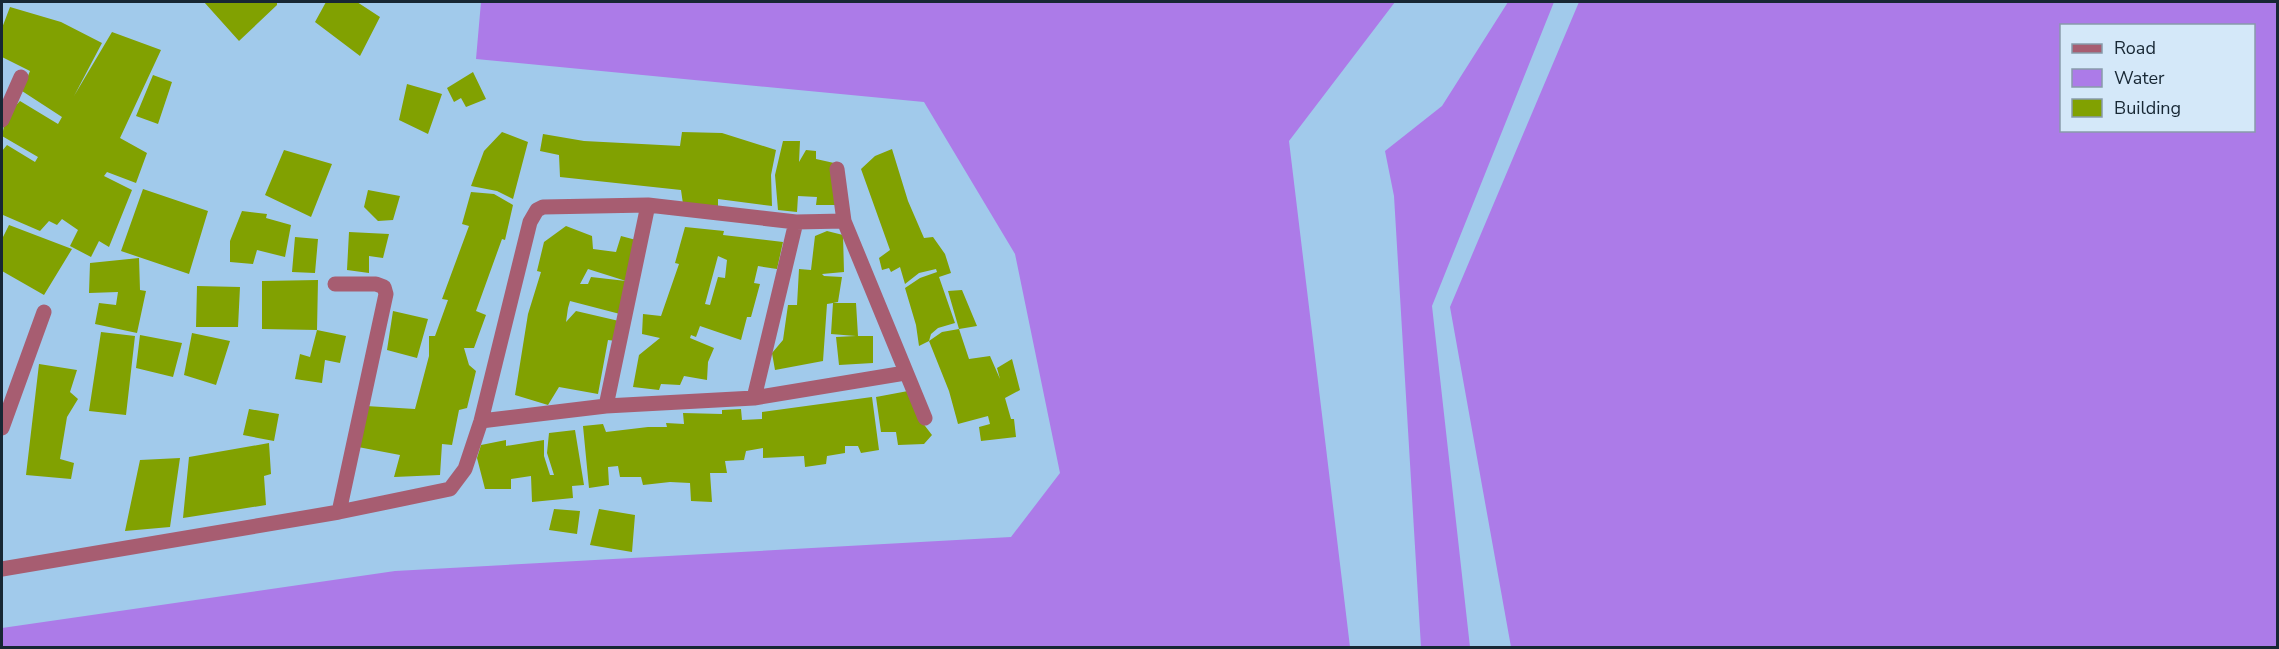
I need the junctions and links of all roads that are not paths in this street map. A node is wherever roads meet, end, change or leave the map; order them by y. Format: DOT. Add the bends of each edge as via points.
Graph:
graph roads {
  1 [pos="21,77"];
  2 [pos="2,120"];
  3 [pos="837,169"];
  4 [pos="648,205"];
  5 [pos="844,220"];
  6 [pos="796,222"];
  7 [pos="335,284"];
  8 [pos="44,312"];
  9 [pos="904,373"];
  10 [pos="754,398"];
  11 [pos="606,406"];
  12 [pos="925,418"];
  13 [pos="481,421"];
  14 [pos="2,428"];
  15 [pos="339,512"];
  16 [pos="2,569"];
  1 -- 2 [label="street"];
  3 -- 5 [label="street"];
  4 -- 6 [label="street"];
  4 -- 11 [label="street"];
  4 -- 13 [label="street" via="537,210 530,222"];
  5 -- 6 [label="street"];
  5 -- 9 [label="street"];
  6 -- 10 [label="street"];
  7 -- 15 [label="street" via="376,284 384,287 386,294"];
  8 -- 14 [label="street"];
  9 -- 10 [label="street"];
  9 -- 12 [label="street"];
  10 -- 11 [label="street"];
  11 -- 13 [label="street"];
  13 -- 15 [label="street" via="465,469 450,489"];
  15 -- 16 [label="street"];
}
